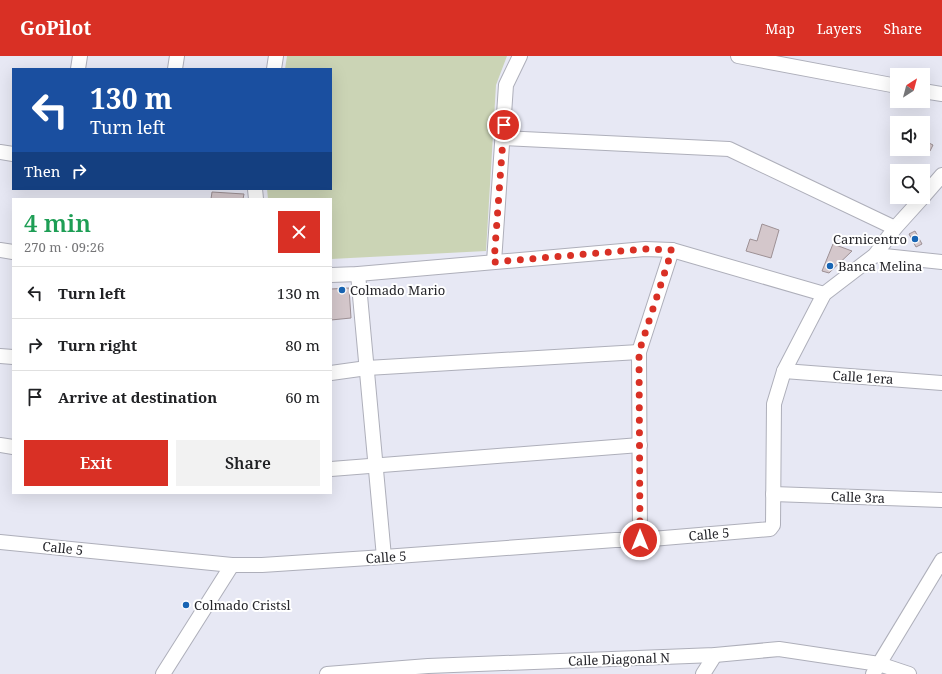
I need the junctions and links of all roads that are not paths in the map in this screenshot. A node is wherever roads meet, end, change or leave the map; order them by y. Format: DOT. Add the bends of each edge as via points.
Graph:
graph roads {
  1 [pos="80,56"];
  2 [pos="177,56"];
  3 [pos="276,56"];
  4 [pos="520,56"];
  5 [pos="738,56"];
  6 [pos="78,68"];
  7 [pos="175,68"];
  8 [pos="274,68"];
  9 [pos="890,85"];
  10 [pos="930,92"];
  11 [pos="942,94"];
  12 [pos="503,138"];
  13 [pos="0,152"];
  14 [pos="12,154"];
  15 [pos="942,175"];
  16 [pos="930,189"];
  17 [pos="917,204"];
  18 [pos="895,228"];
  19 [pos="0,250"];
  20 [pos="672,250"];
  21 [pos="12,252"];
  22 [pos="875,255"];
  23 [pos="494,262"];
  24 [pos="942,262"];
  25 [pos="358,274"];
  26 [pos="332,275"];
  27 [pos="824,294"];
  28 [pos="639,352"];
  29 [pos="0,356"];
  30 [pos="12,357"];
  31 [pos="367,368"];
  32 [pos="784,371"];
  33 [pos="332,373"];
  34 [pos="942,383"];
  35 [pos="0,445"];
  36 [pos="640,445"];
  37 [pos="12,447"];
  38 [pos="377,466"];
  39 [pos="332,469"];
  40 [pos="773,494"];
  41 [pos="942,500"];
  42 [pos="640,540"];
  43 [pos="0,542"];
  44 [pos="384,557"];
  45 [pos="942,560"];
  46 [pos="232,565"];
  47 [pos="715,655"];
  48 [pos="428,666"];
  49 [pos="876,669"];
  50 [pos="163,674"];
  51 [pos="327,674"];
  52 [pos="441,674"];
  53 [pos="703,674"];
  54 [pos="909,674"];
  1 -- 6 [label="street"];
  2 -- 7 [label="street"];
  3 -- 8 [label="street"];
  4 -- 12 [label="street" via="506,85"];
  5 -- 9 [label="street"];
  10 -- 11 [label="street"];
  12 -- 18 [label="street" via="729,150"];
  12 -- 23 [label="street"];
  13 -- 14 [label="street"];
  15 -- 16 [label="street"];
  17 -- 18 [label="street"];
  18 -- 22 [label="street"];
  19 -- 21 [label="street"];
  20 -- 23 [label="street" via="645,249"];
  20 -- 27 [label="street"];
  20 -- 28 [label="street"];
  22 -- 24 [label="street"];
  22 -- 27 [label="street"];
  23 -- 25 [label="street"];
  25 -- 26 [label="street"];
  25 -- 31 [label="street"];
  27 -- 32 [label="street"];
  28 -- 31 [label="street"];
  28 -- 36 [label="street"];
  29 -- 30 [label="street"];
  31 -- 33 [label="street"];
  31 -- 38 [label="street"];
  32 -- 34 [label="street, Calle 1era"];
  32 -- 40 [label="street" via="774,404"];
  35 -- 37 [label="street"];
  36 -- 38 [label="street"];
  36 -- 42 [label="street"];
  38 -- 39 [label="street"];
  38 -- 44 [label="street"];
  40 -- 41 [label="street, Calle 3ra"];
  40 -- 42 [label="street, Calle 5" via="773,525 770,529"];
  42 -- 44 [label="street, Calle 5"];
  43 -- 46 [label="street, Calle 5"];
  44 -- 46 [label="street, Calle 5"];
  45 -- 49 [label="street"];
  46 -- 50 [label="street"];
  47 -- 48 [label="street, Calle Diagonal N"];
  47 -- 49 [label="street, Calle Diagonal N" via="779,649"];
  47 -- 53 [label="street"];
  48 -- 51 [label="street, Calle Diagonal N"];
  48 -- 52 [label="street"];
  49 -- 54 [label="street, Calle Diagonal N"];
}
